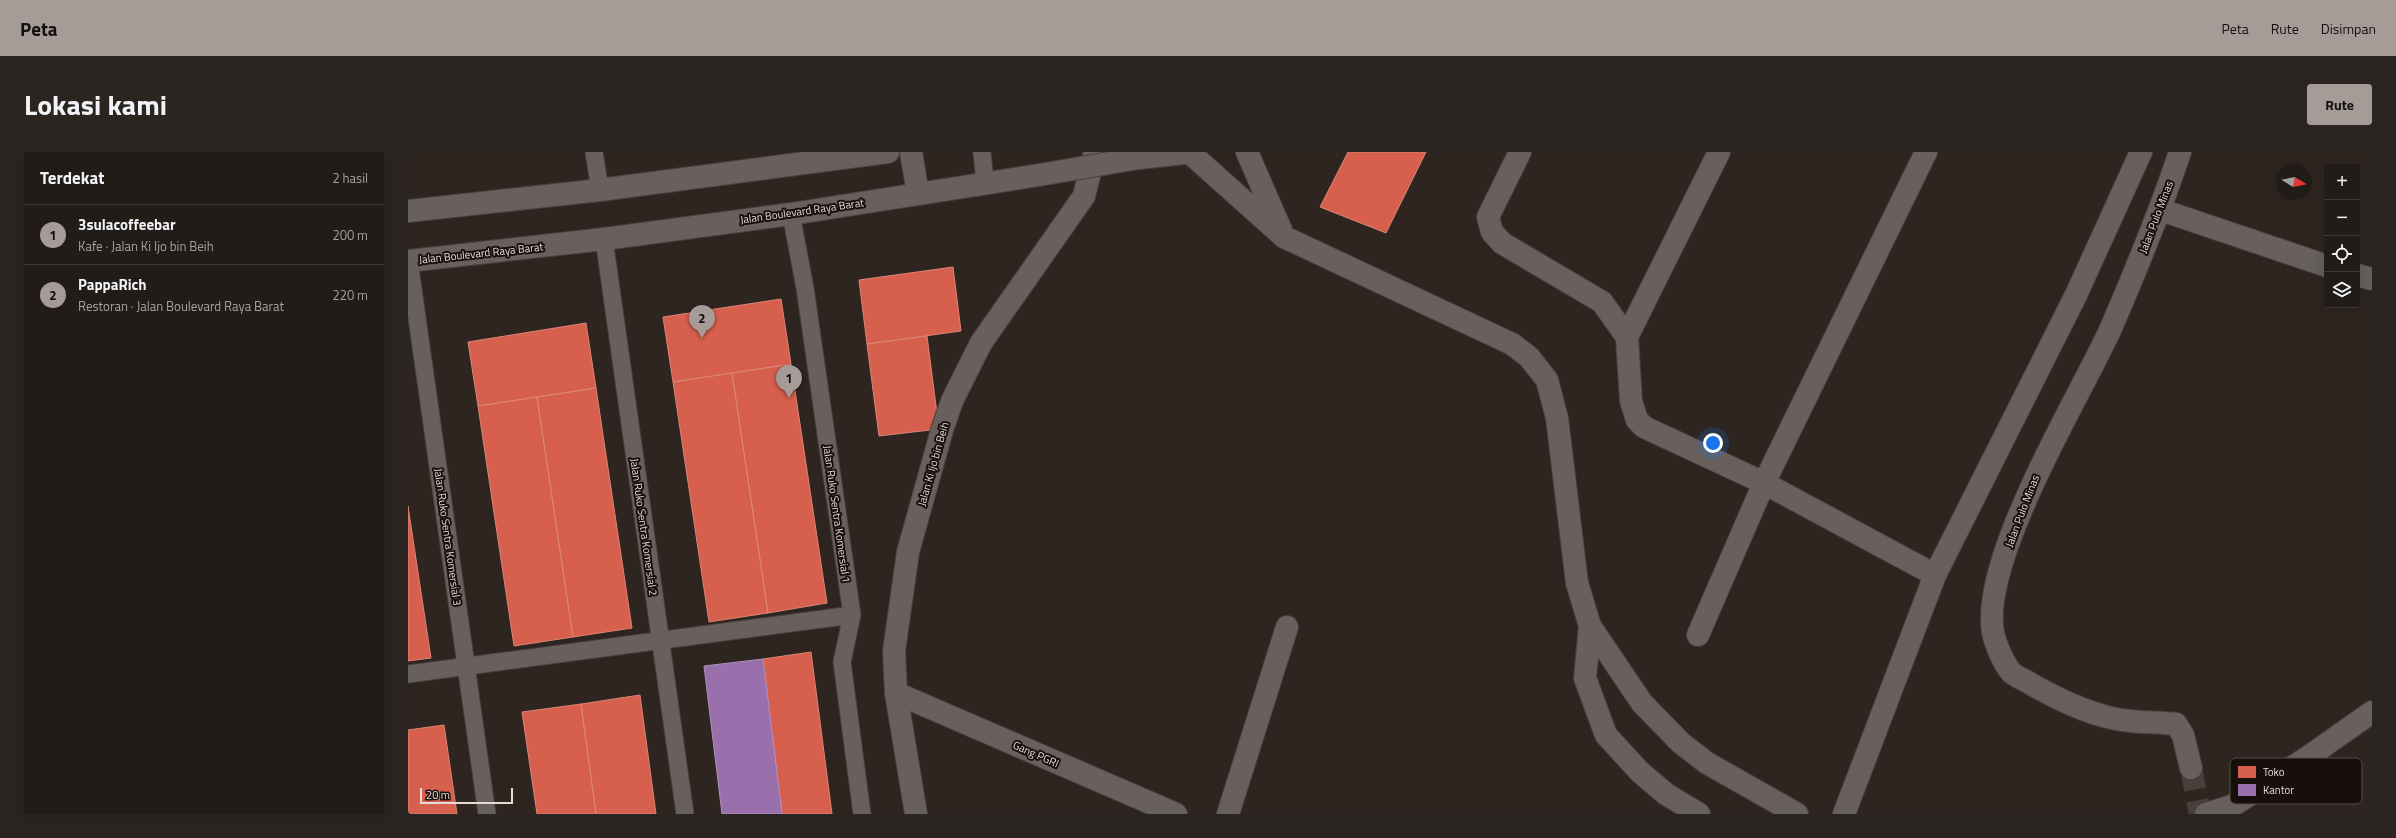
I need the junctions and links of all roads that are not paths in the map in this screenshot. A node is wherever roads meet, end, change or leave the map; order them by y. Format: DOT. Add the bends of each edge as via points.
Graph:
graph roads {
  1 [pos="594,152"];
  2 [pos="888,152"];
  3 [pos="911,152"];
  4 [pos="982,152"];
  5 [pos="1094,152"];
  6 [pos="1191,152"];
  7 [pos="1247,152"];
  8 [pos="1520,152"];
  9 [pos="1719,152"];
  10 [pos="1926,152"];
  11 [pos="2141,152"];
  12 [pos="2180,152"];
  13 [pos="785,158"];
  14 [pos="985,183"];
  15 [pos="600,190"];
  16 [pos="918,194"];
  17 [pos="2161,210"];
  18 [pos="408,211"];
  19 [pos="791,214"];
  20 [pos="1284,237"];
  21 [pos="604,239"];
  22 [pos="408,258"];
  23 [pos="2324,265"];
  24 [pos="2360,276"];
  25 [pos="2372,279"];
  26 [pos="1627,337"];
  27 [pos="1764,483"];
  28 [pos="1935,575"];
  29 [pos="852,615"];
  30 [pos="1590,626"];
  31 [pos="1287,627"];
  32 [pos="1698,635"];
  33 [pos="659,640"];
  34 [pos="466,668"];
  35 [pos="408,674"];
  36 [pos="896,693"];
  37 [pos="2372,712"];
  38 [pos="2306,758"];
  39 [pos="2191,768"];
  40 [pos="2235,804"];
  41 [pos="487,814"];
  42 [pos="686,814"];
  43 [pos="862,814"];
  44 [pos="916,814"];
  45 [pos="1176,814"];
  46 [pos="1228,814"];
  47 [pos="1699,814"];
  48 [pos="1796,814"];
  49 [pos="1844,814"];
  50 [pos="2206,814"];
  1 -- 15 [label="lane"];
  2 -- 13 [label="street"];
  3 -- 16 [label="street"];
  4 -- 14 [label="lane"];
  5 -- 36 [label="street, Jalan Ki Ijo bin Beih" via="1084,196 981,343 952,401 908,552 894,651"];
  6 -- 14 [label="street, Jalan Boulevard Raya Barat, bridge"];
  6 -- 20 [label="street"];
  7 -- 20 [label="street"];
  8 -- 26 [label="street" via="1488,217 1492,232 1502,243 1602,302"];
  9 -- 26 [label="street"];
  10 -- 27 [label="street"];
  11 -- 28 [label="street" via="2076,295"];
  12 -- 17 [label="street, Jalan Pulo Minas"];
  13 -- 15 [label="street"];
  14 -- 16 [label="street, Jalan Boulevard Raya Barat"];
  15 -- 18 [label="street"];
  16 -- 19 [label="street, Jalan Boulevard Raya Barat"];
  17 -- 23 [label="street"];
  17 -- 39 [label="street, Jalan Pulo Minas" via="2095,362 2041,463 2011,535 1991,603 1995,642 2011,672 2053,696 2095,714 2118,720 2176,724 2183,735"];
  19 -- 21 [label="street, Jalan Boulevard Raya Barat"];
  19 -- 29 [label="lane, Jalan Ruko Sentra Komersial 1" via="805,288"];
  20 -- 30 [label="street" via="1512,344 1529,357 1547,380 1557,418 1577,582"];
  21 -- 22 [label="street, Jalan Boulevard Raya Barat"];
  21 -- 33 [label="lane, Jalan Ruko Sentra Komersial 2"];
  22 -- 34 [label="lane, Jalan Ruko Sentra Komersial 3"];
  24 -- 25 [label="street"];
  26 -- 27 [label="street" via="1631,402 1641,424"];
  27 -- 28 [label="street"];
  27 -- 32 [label="street"];
  28 -- 49 [label="street"];
  29 -- 33 [label="lane"];
  29 -- 43 [label="lane, Jalan Ruko Sentra Komersial 1" via="842,662"];
  30 -- 47 [label="street" via="1586,678 1606,735 1640,772 1666,794"];
  30 -- 48 [label="street" via="1642,703 1681,743 1706,763"];
  31 -- 46 [label="street"];
  33 -- 34 [label="lane"];
  33 -- 42 [label="lane, Jalan Ruko Sentra Komersial 2"];
  34 -- 35 [label="lane"];
  34 -- 41 [label="lane, Jalan Ruko Sentra Komersial 3"];
  36 -- 44 [label="street, Jalan Ki Ijo bin Beih"];
  36 -- 45 [label="street, Gang PGRI"];
  37 -- 38 [label="street"];
  40 -- 50 [label="street"];
}
